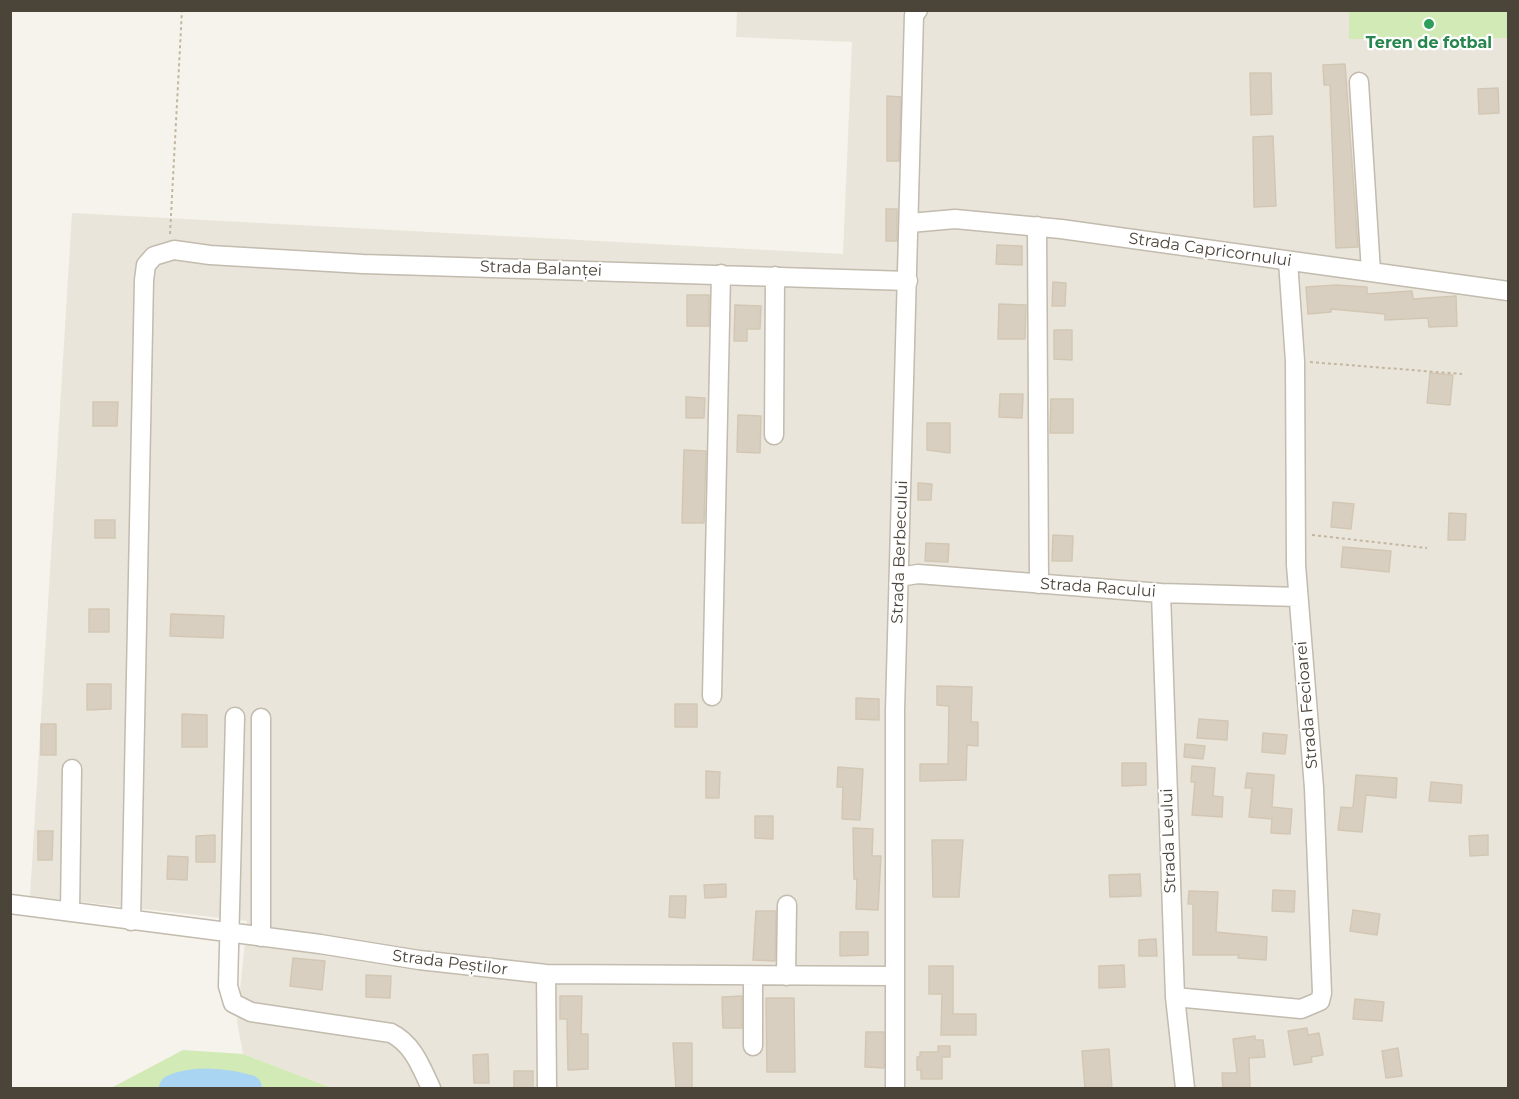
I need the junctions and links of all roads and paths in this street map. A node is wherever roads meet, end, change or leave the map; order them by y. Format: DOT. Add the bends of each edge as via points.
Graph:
graph roads {
  1 [pos="182,10"];
  2 [pos="916,13"];
  3 [pos="1359,82"];
  4 [pos="911,184"];
  5 [pos="940,220"];
  6 [pos="910,223"];
  7 [pos="1037,226"];
  8 [pos="174,250"];
  9 [pos="1288,261"];
  10 [pos="1371,272"];
  11 [pos="721,274"];
  12 [pos="776,276"];
  13 [pos="908,281"];
  14 [pos="1509,291"];
  15 [pos="1295,361"];
  16 [pos="1462,374"];
  17 [pos="774,435"];
  18 [pos="1297,534"];
  19 [pos="1427,548"];
  20 [pos="899,577"];
  21 [pos="1039,584"];
  22 [pos="1161,593"];
  23 [pos="1298,597"];
  24 [pos="712,696"];
  25 [pos="235,717"];
  26 [pos="261,718"];
  27 [pos="72,770"];
  28 [pos="10,904"];
  29 [pos="788,905"];
  30 [pos="70,912"];
  31 [pos="130,921"];
  32 [pos="231,934"];
  33 [pos="261,937"];
  34 [pos="546,974"];
  35 [pos="753,976"];
  36 [pos="786,976"];
  37 [pos="894,976"];
  38 [pos="1175,997"];
  39 [pos="753,1046"];
  40 [pos="431,1089"];
  41 [pos="547,1089"];
  42 [pos="895,1089"];
  43 [pos="1185,1089"];
  1 -- 8 [label="path" via="169,239"];
  2 -- 4 [label="street, Strada Berbecului"];
  3 -- 10 [label="street"];
  4 -- 5 [label="street"];
  4 -- 6 [label="street, Strada Berbecului"];
  5 -- 6 [label="street, Strada Capricornului"];
  5 -- 7 [label="street, Strada Capricornului"];
  6 -- 13 [label="street, Strada Berbecului"];
  7 -- 9 [label="street, Strada Capricornului"];
  7 -- 21 [label="street"];
  8 -- 11 [label="street, Strada Balanței" via="342,263"];
  8 -- 31 [label="street" via="154,256 146,265 144,280"];
  9 -- 10 [label="street, Strada Capricornului"];
  9 -- 15 [label="street, Strada Fecioarei"];
  10 -- 14 [label="street, Strada Capricornului"];
  11 -- 12 [label="street, Strada Balanței"];
  11 -- 24 [label="street"];
  12 -- 13 [label="street, Strada Balanței"];
  12 -- 17 [label="street"];
  13 -- 20 [label="street, Strada Berbecului"];
  15 -- 16 [label="path"];
  15 -- 18 [label="street, Strada Fecioarei"];
  18 -- 19 [label="path"];
  18 -- 23 [label="street, Strada Fecioarei"];
  20 -- 21 [label="street, Strada Racului" via="918,574"];
  20 -- 37 [label="street, Strada Berbecului"];
  21 -- 22 [label="street, Strada Racului"];
  22 -- 23 [label="street, Strada Racului"];
  22 -- 38 [label="street, Strada Leului"];
  23 -- 38 [label="street, Strada Fecioarei" via="1314,788 1320,1001 1291,1010"];
  25 -- 32 [label="street"];
  26 -- 33 [label="street"];
  27 -- 30 [label="street"];
  28 -- 30 [label="street, Strada Peștilor"];
  29 -- 36 [label="street"];
  30 -- 31 [label="street, Strada Peștilor"];
  31 -- 32 [label="street, Strada Peștilor"];
  32 -- 33 [label="street, Strada Peștilor"];
  32 -- 40 [label="street" via="228,986 233,1003 251,1012 391,1033 412,1052"];
  33 -- 34 [label="street, Strada Peștilor"];
  34 -- 35 [label="street, Strada Peștilor"];
  34 -- 41 [label="street"];
  35 -- 36 [label="street, Strada Peștilor"];
  35 -- 39 [label="street"];
  36 -- 37 [label="street, Strada Peștilor"];
  37 -- 42 [label="street, Strada Berbecului"];
  38 -- 43 [label="street, Strada Leului"];
}
